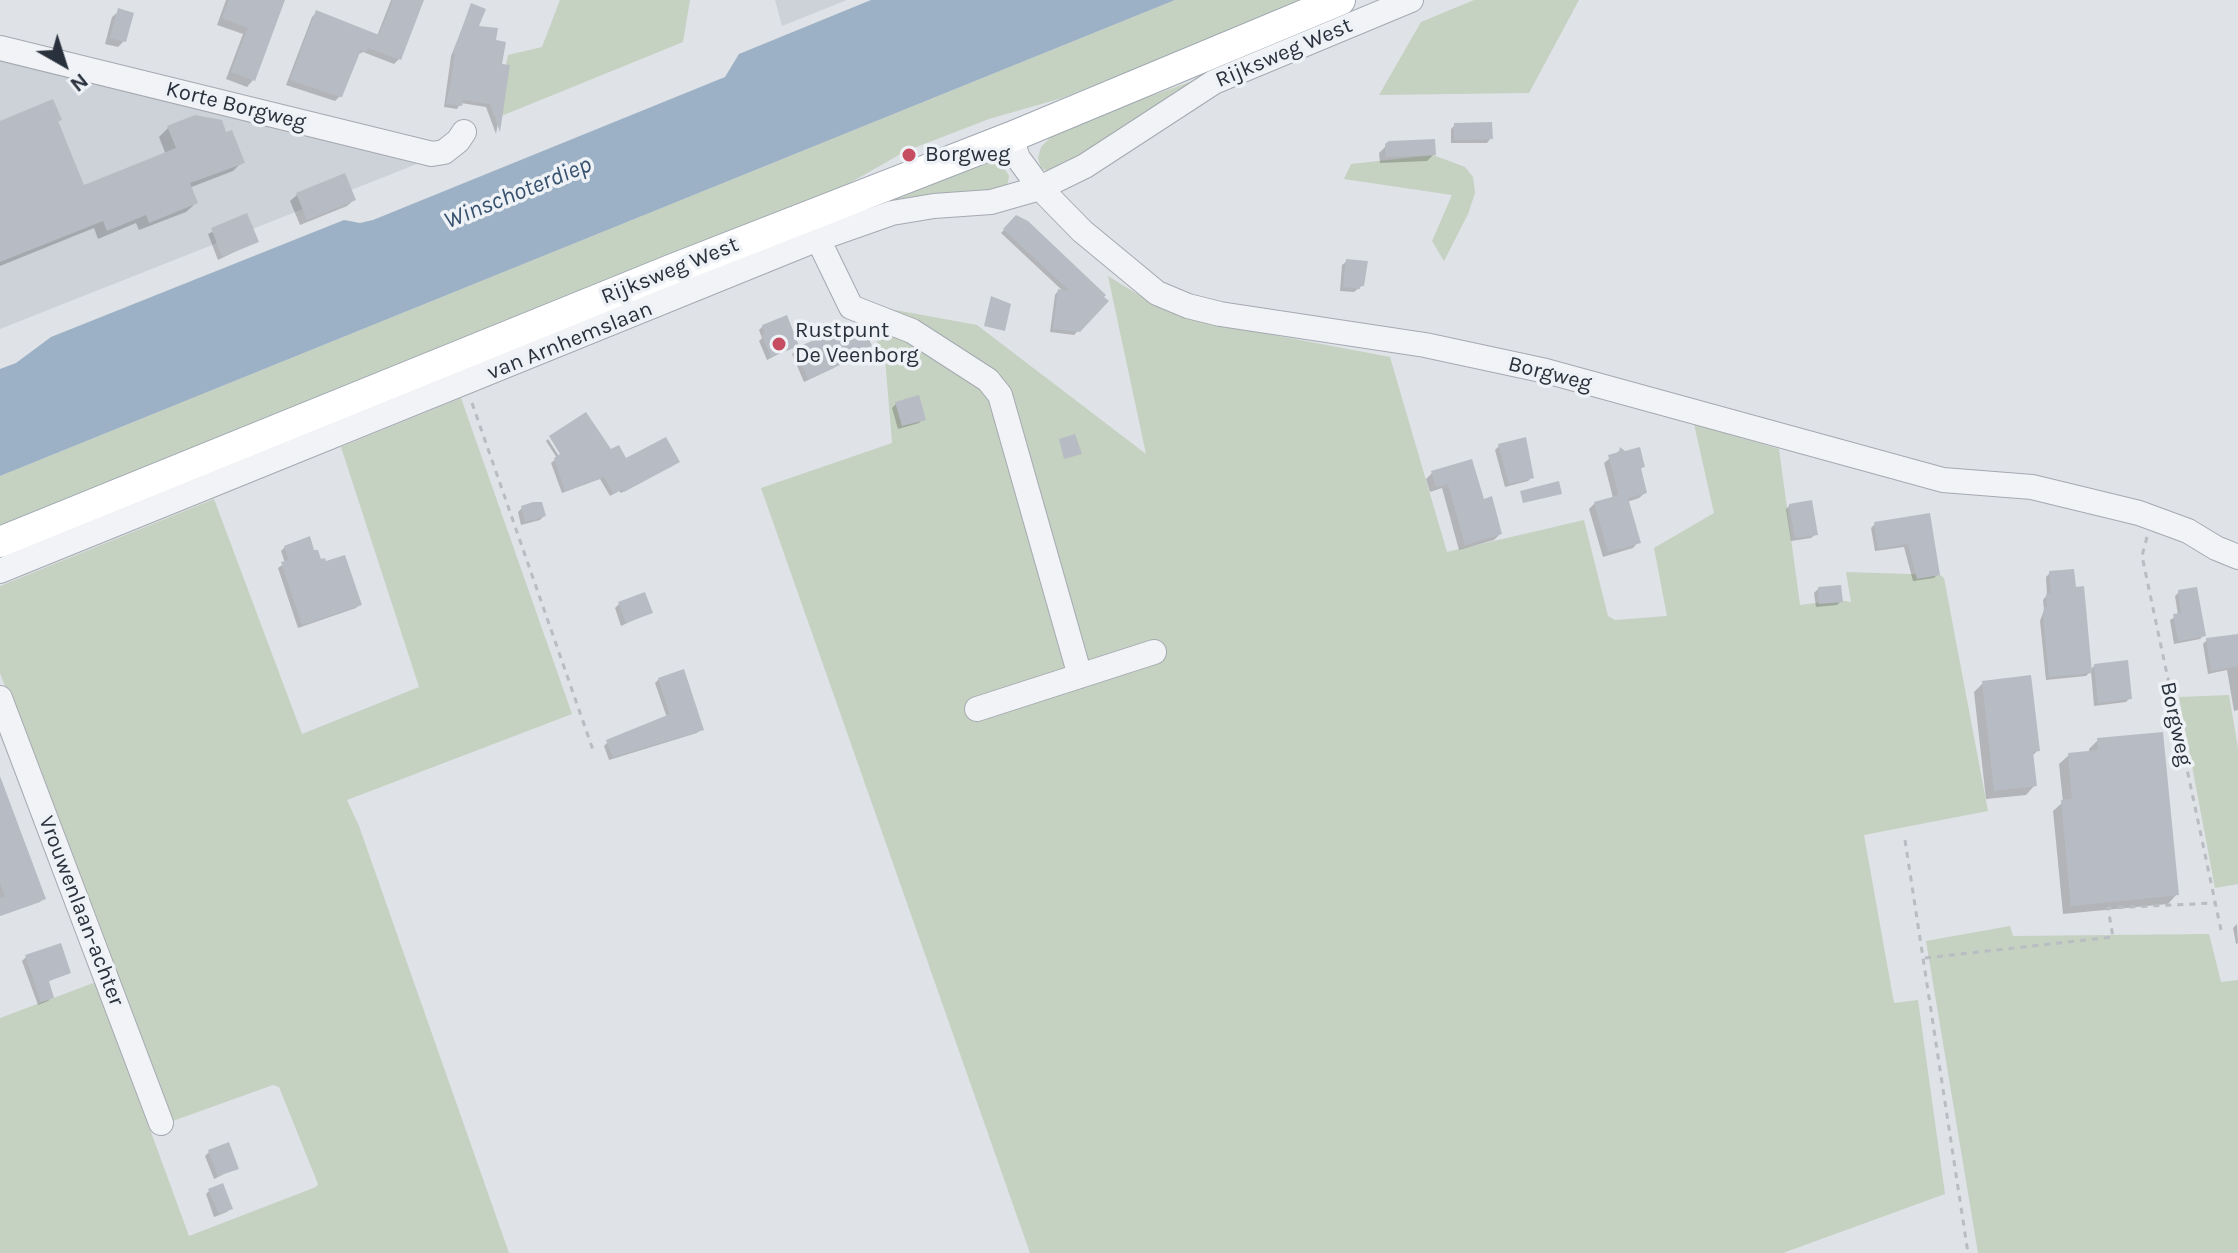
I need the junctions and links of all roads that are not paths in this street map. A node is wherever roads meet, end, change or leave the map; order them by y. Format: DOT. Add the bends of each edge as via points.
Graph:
graph roads {
  1 [pos="1340,0"];
  2 [pos="1411,0"];
  3 [pos="0,48"];
  4 [pos="464,132"];
  5 [pos="1011,137"];
  6 [pos="1040,188"];
  7 [pos="818,239"];
  8 [pos="0,542"];
  9 [pos="2238,557"];
  10 [pos="0,571"];
  11 [pos="1154,652"];
  12 [pos="1080,676"];
  13 [pos="0,698"];
  14 [pos="977,709"];
  15 [pos="161,1123"];
  1 -- 5 [label="main road, Rijksweg West"];
  2 -- 6 [label="street, Rijksweg West" via="1214,82 1085,166"];
  3 -- 4 [label="street, Korte Borgweg" via="432,154 444,152"];
  5 -- 6 [label="street, Borgweg" via="1018,158"];
  5 -- 8 [label="main road, Rijksweg West"];
  6 -- 7 [label="street, van Arnhemslaan" via="991,202 892,213"];
  6 -- 9 [label="street, Borgweg" via="1142,282 1204,311 1425,345 1546,371 1943,480 2032,487 2151,517"];
  7 -- 10 [label="street, van Arnhemslaan"];
  7 -- 12 [label="street" via="851,307 912,331 988,380 1000,395"];
  11 -- 12 [label="street"];
  12 -- 14 [label="street"];
  13 -- 15 [label="street, Vrouwenlaan-achter"];
}
